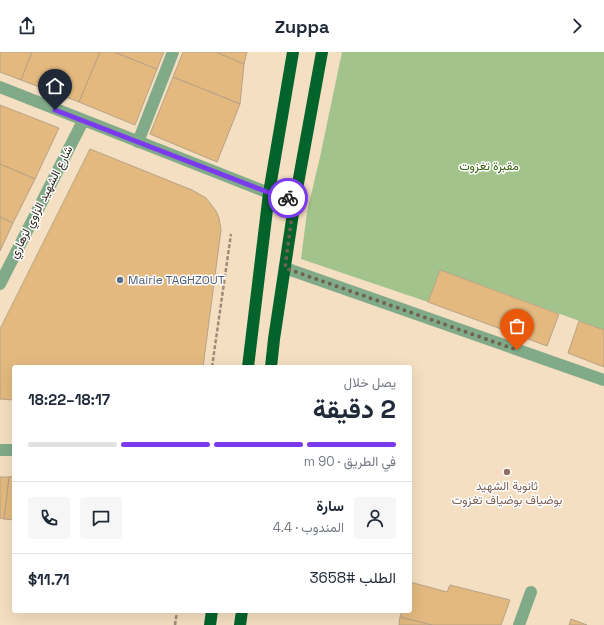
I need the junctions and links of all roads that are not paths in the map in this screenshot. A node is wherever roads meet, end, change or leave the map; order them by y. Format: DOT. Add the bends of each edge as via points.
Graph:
graph roads {
  1 [pos="173,52"];
  2 [pos="293,52"];
  3 [pos="322,52"];
  4 [pos="0,88"];
  5 [pos="83,120"];
  6 [pos="138,142"];
  7 [pos="270,193"];
  8 [pos="294,200"];
  9 [pos="285,268"];
  10 [pos="0,284"];
  11 [pos="248,365"];
  12 [pos="271,365"];
  13 [pos="604,380"];
  14 [pos="0,450"];
  15 [pos="12,450"];
  16 [pos="531,592"];
  17 [pos="212,613"];
  18 [pos="242,613"];
  19 [pos="210,625"];
  20 [pos="240,625"];
  21 [pos="519,625"];
  1 -- 6 [label="street"];
  2 -- 7 [label="highway"];
  3 -- 8 [label="highway"];
  4 -- 5 [label="street"];
  5 -- 6 [label="street"];
  5 -- 10 [label="street, شارع الشهيد الزاوي لزهاري"];
  6 -- 7 [label="street"];
  7 -- 8 [label="street"];
  7 -- 11 [label="highway"];
  8 -- 9 [label="highway"];
  9 -- 12 [label="highway"];
  9 -- 13 [label="street"];
  14 -- 15 [label="street"];
  16 -- 21 [label="street"];
  17 -- 19 [label="highway"];
  18 -- 20 [label="highway"];
}
